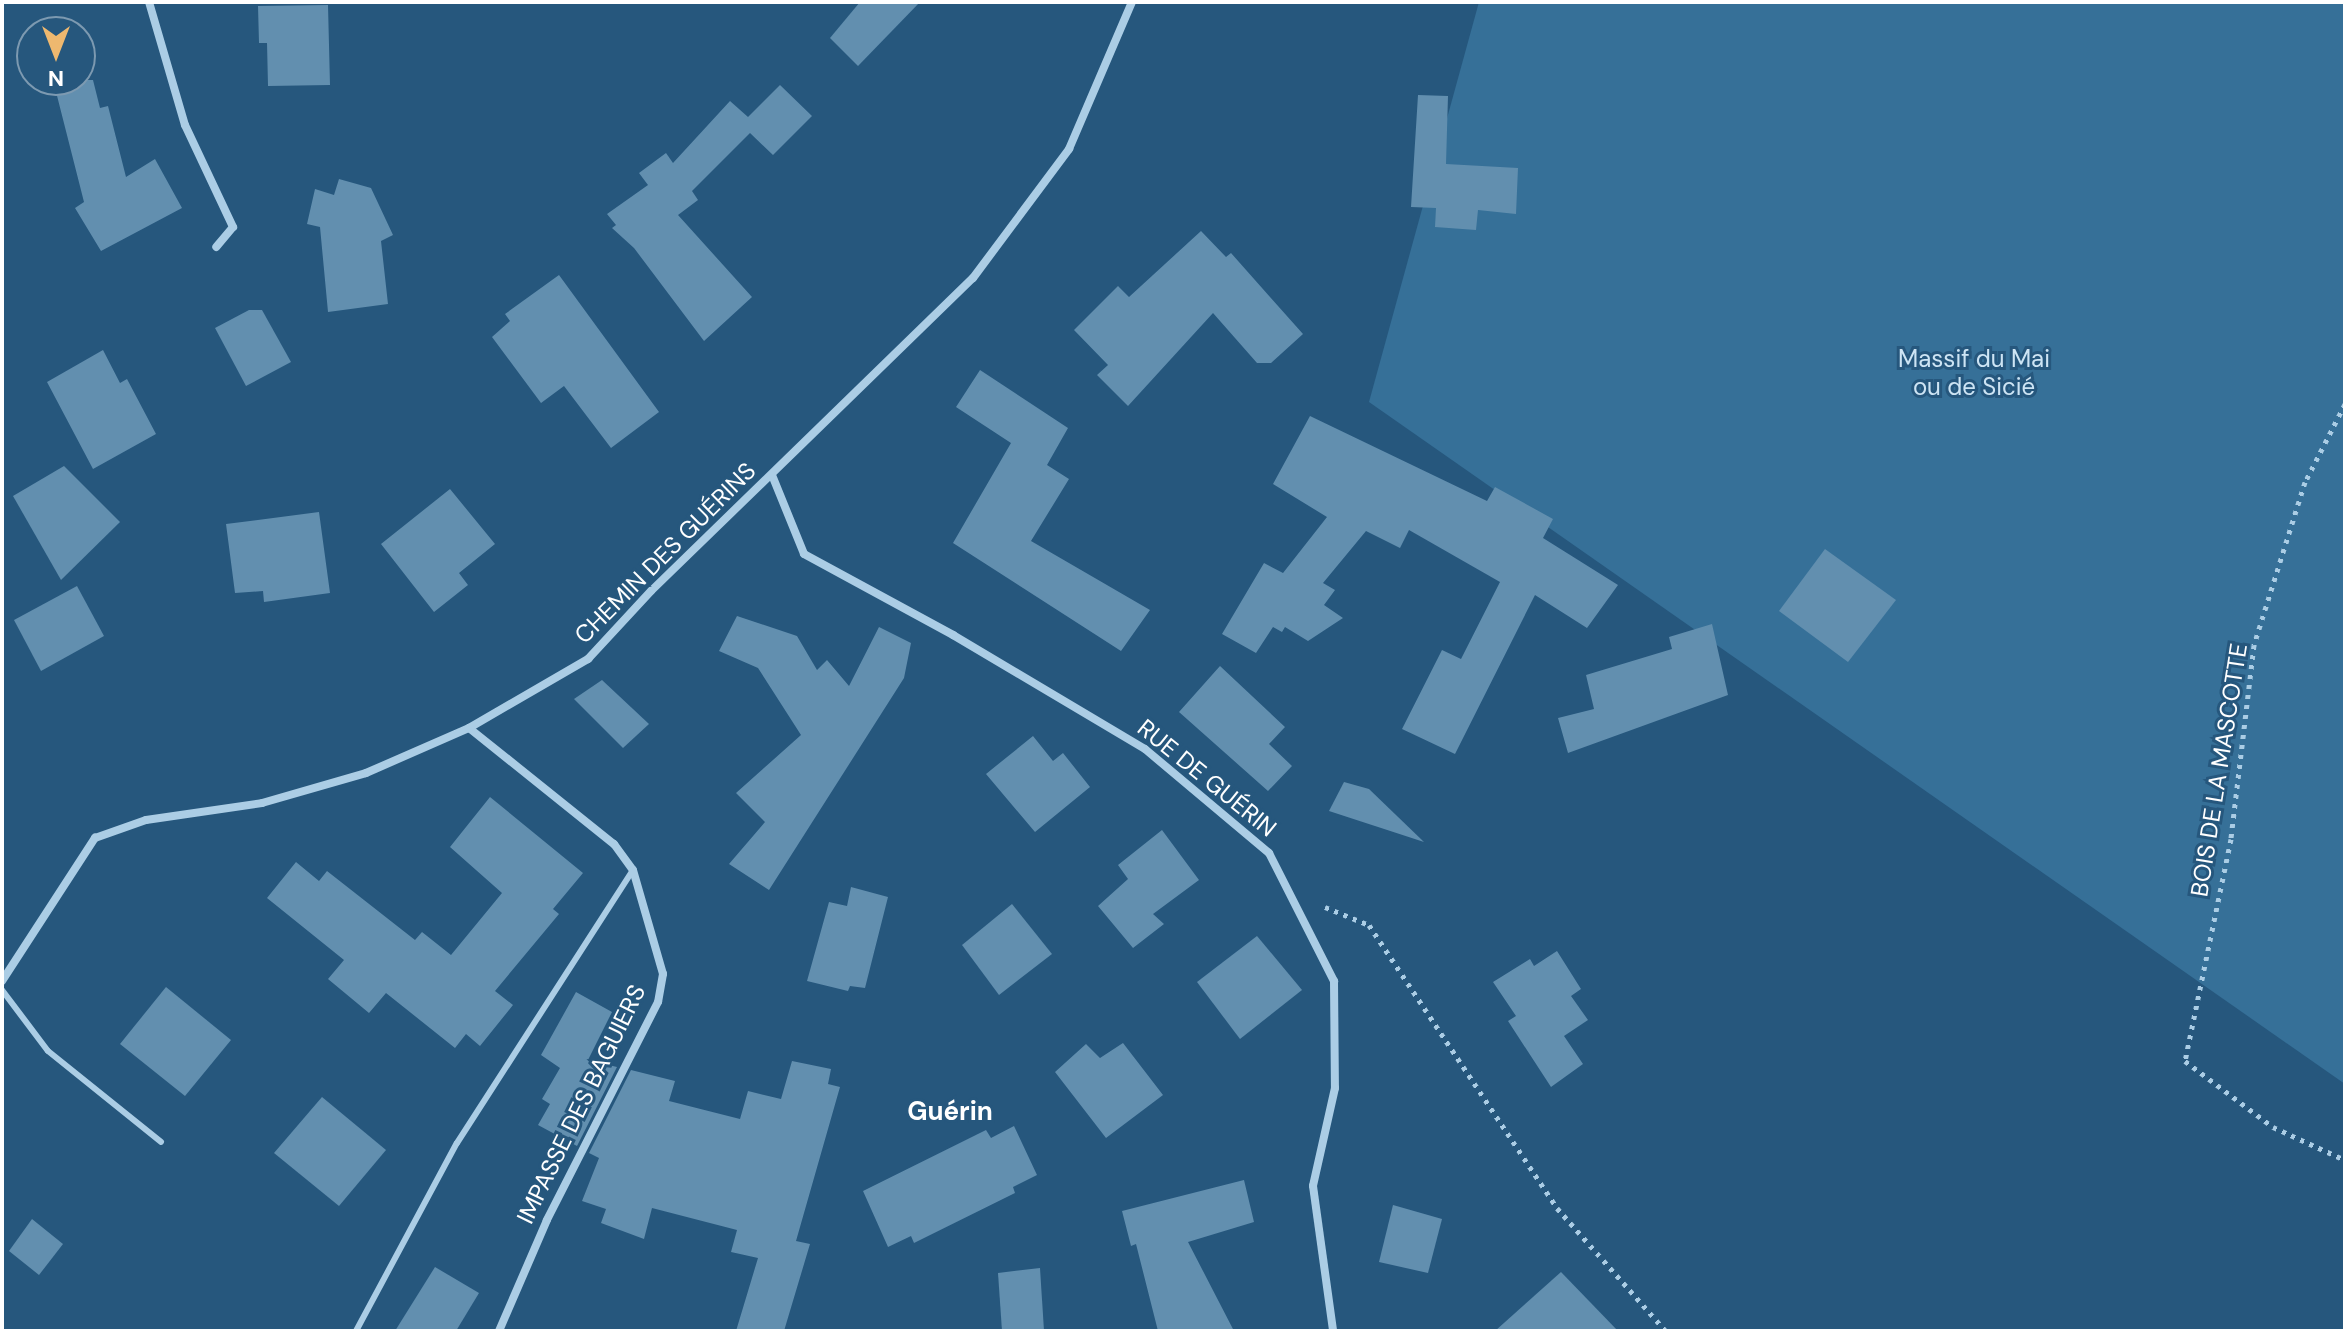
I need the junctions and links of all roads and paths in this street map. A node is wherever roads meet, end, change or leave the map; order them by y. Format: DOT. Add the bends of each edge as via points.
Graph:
graph roads {
  1 [pos="149,2"];
  2 [pos="1132,2"];
  3 [pos="216,247"];
  4 [pos="2345,404"];
  5 [pos="772,475"];
  6 [pos="469,728"];
  7 [pos="633,870"];
  8 [pos="1288,891"];
  9 [pos="2,981"];
  10 [pos="2,990"];
  11 [pos="161,1142"];
  12 [pos="2345,1160"];
  13 [pos="356,1331"];
  14 [pos="499,1331"];
  15 [pos="1333,1331"];
  16 [pos="1666,1331"];
  1 -- 3 [label="street" via="185,125 233,227"];
  2 -- 5 [label="street, CHEMIN DES GUÉRINS" via="1069,149 973,278"];
  4 -- 12 [label="path, BOIS DE LA MASCOTTE" via="2305,482 2254,645 2231,839 2185,1061 2273,1127"];
  5 -- 6 [label="street, CHEMIN DES GUÉRINS" via="588,659"];
  5 -- 8 [label="street, RUE DE GUÉRIN" via="804,554 1145,749 1269,853"];
  6 -- 7 [label="street, IMPASSE DES BAGUIERS" via="614,844"];
  6 -- 9 [label="street, CHEMIN DES GUÉRINS" via="366,773 262,803 146,820 95,838"];
  7 -- 13 [label="lane" via="457,1143"];
  7 -- 14 [label="street, IMPASSE DES BAGUIERS" via="663,974 658,1002 547,1220"];
  8 -- 15 [label="street, RUE DE GUÉRIN" via="1334,981 1335,1088 1313,1186"];
  8 -- 16 [label="path" via="1369,925 1557,1208"];
  10 -- 11 [label="lane" via="48,1051"];
}
